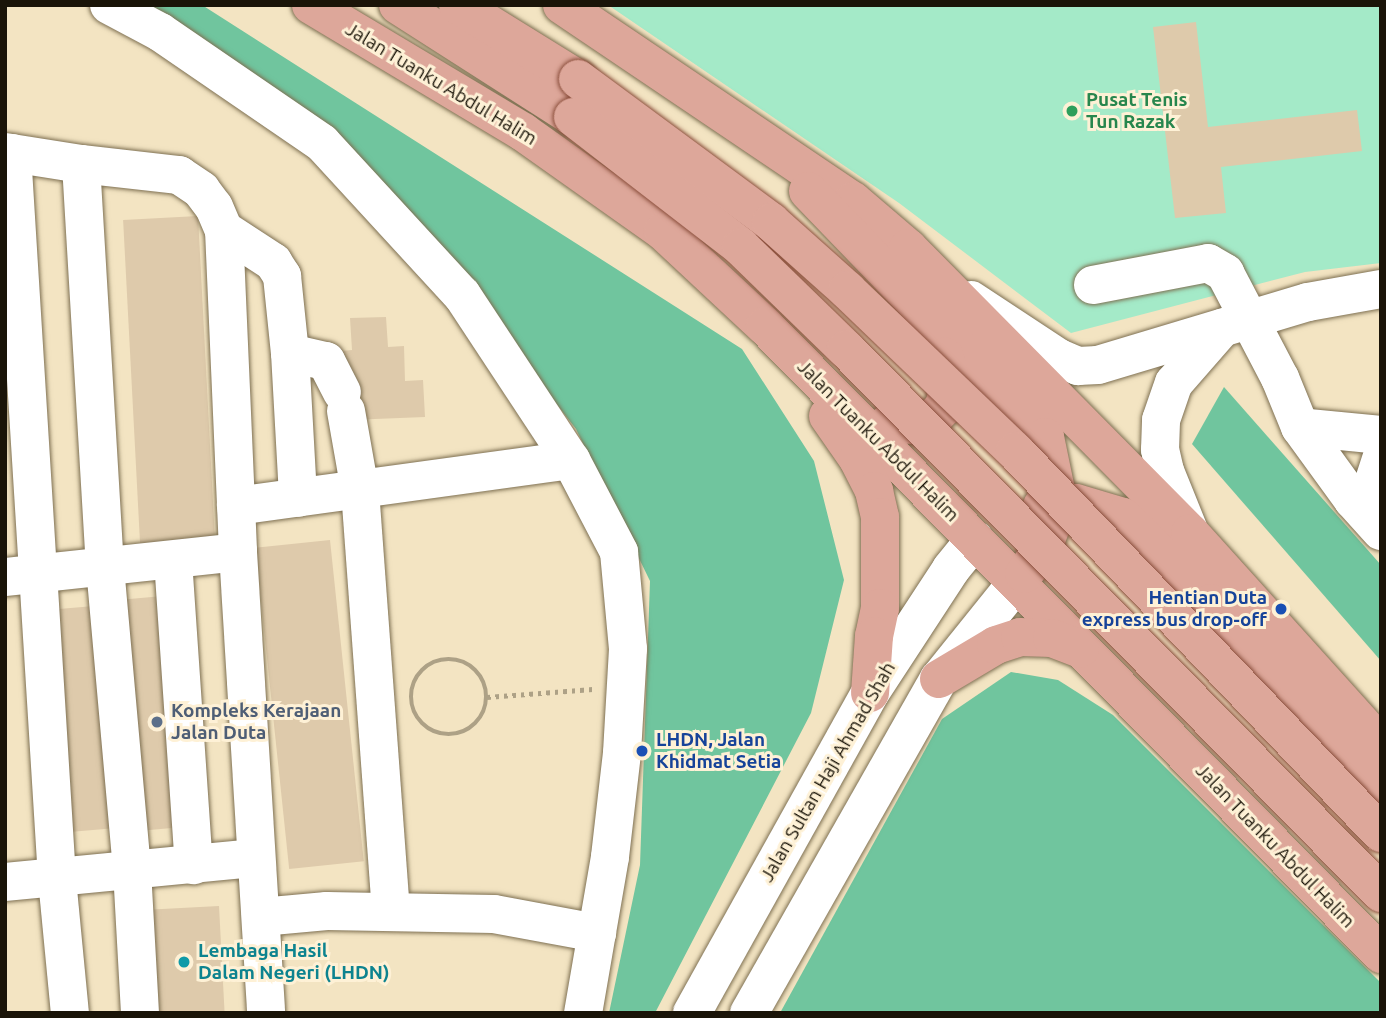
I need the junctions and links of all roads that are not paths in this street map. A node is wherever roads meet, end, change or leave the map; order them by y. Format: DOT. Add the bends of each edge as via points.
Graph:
graph roads {
  1 [pos="109,5"];
  2 [pos="312,5"];
  3 [pos="377,5"];
  4 [pos="398,5"];
  5 [pos="458,5"];
  6 [pos="562,5"];
  7 [pos="489,62"];
  8 [pos="9,152"];
  9 [pos="81,164"];
  10 [pos="224,230"];
  11 [pos="1093,285"];
  12 [pos="1381,289"];
  13 [pos="936,298"];
  14 [pos="1234,324"];
  15 [pos="765,326"];
  16 [pos="290,353"];
  17 [pos="838,401"];
  18 [pos="1300,427"];
  19 [pos="1381,435"];
  20 [pos="1381,459"];
  21 [pos="572,460"];
  22 [pos="360,490"];
  23 [pos="298,498"];
  24 [pos="1353,500"];
  25 [pos="1059,505"];
  26 [pos="236,506"];
  27 [pos="1381,531"];
  28 [pos="1190,533"];
  29 [pos="975,539"];
  30 [pos="238,552"];
  31 [pos="173,560"];
  32 [pos="105,567"];
  33 [pos="22,575"];
  34 [pos="1017,583"];
  35 [pos="1211,603"];
  36 [pos="1080,649"];
  37 [pos="939,679"];
  38 [pos="870,694"];
  39 [pos="1136,704"];
  40 [pos="1381,745"];
  41 [pos="1381,787"];
  42 [pos="1381,833"];
  43 [pos="255,858"];
  44 [pos="194,865"];
  45 [pos="132,870"];
  46 [pos="57,879"];
  47 [pos="5,882"];
  48 [pos="1381,893"];
  49 [pos="391,910"];
  50 [pos="261,917"];
  51 [pos="597,933"];
  52 [pos="1381,954"];
  53 [pos="70,1013"];
  54 [pos="140,1013"];
  55 [pos="266,1013"];
  56 [pos="583,1013"];
  57 [pos="692,1013"];
  58 [pos="749,1013"];
  1 -- 21 [label="street" via="160,32 322,143 462,295"];
  2 -- 15 [label="main road, Jalan Tuanku Abdul Halim" via="523,132 663,231"];
  3 -- 7 [label="main road"];
  4 -- 7 [label="main road"];
  5 -- 42 [label="main road, bridge" via="578,79 771,222 847,290 1015,452"];
  6 -- 13 [label="main road" via="853,201"];
  7 -- 48 [label="main road, bridge" via="573,117 741,247"];
  8 -- 9 [label="street"];
  8 -- 33 [label="street"];
  9 -- 10 [label="street" via="179,175 201,190"];
  9 -- 32 [label="street"];
  10 -- 16 [label="street" via="273,262 282,276"];
  10 -- 26 [label="street"];
  11 -- 14 [label="street" via="1208,263 1225,274"];
  12 -- 14 [label="street" via="1308,302"];
  13 -- 14 [label="street" via="1078,366 1098,365"];
  13 -- 17 [label="main road" via="950,379 944,407 916,425 893,426 868,421"];
  13 -- 25 [label="main road" via="1045,437"];
  13 -- 28 [label="main road"];
  14 -- 18 [label="street" via="1280,378"];
  14 -- 28 [label="street" via="1174,383 1161,419 1164,471"];
  15 -- 17 [label="main road, Jalan Tuanku Abdul Halim"];
  15 -- 38 [label="main road" via="858,459 874,491 880,517 881,580"];
  16 -- 22 [label="street" via="326,361 344,402"];
  16 -- 23 [label="street"];
  17 -- 29 [label="main road, Jalan Tuanku Abdul Halim"];
  18 -- 19 [label="street"];
  18 -- 24 [label="street"];
  20 -- 24 [label="street" via="1371,490"];
  21 -- 22 [label="street"];
  21 -- 51 [label="street" via="619,552 628,649 622,752"];
  22 -- 23 [label="street"];
  22 -- 49 [label="street"];
  23 -- 26 [label="street"];
  24 -- 27 [label="street"];
  25 -- 29 [label="main road" via="1017,512"];
  25 -- 34 [label="main road" via="1043,548"];
  25 -- 35 [label="main road" via="1076,503 1124,516"];
  26 -- 30 [label="street"];
  28 -- 40 [label="main road"];
  29 -- 34 [label="main road, Jalan Tuanku Abdul Halim"];
  29 -- 38 [label="street, Jalan Sultan Haji Ahmad Shah"];
  30 -- 31 [label="street"];
  30 -- 43 [label="street"];
  31 -- 32 [label="street"];
  31 -- 44 [label="street"];
  32 -- 33 [label="street"];
  32 -- 45 [label="street"];
  33 -- 46 [label="street"];
  34 -- 36 [label="main road, Jalan Tuanku Abdul Halim"];
  34 -- 37 [label="street"];
  35 -- 39 [label="main road" via="1178,589 1154,587 1138,593 1126,607 1117,628"];
  35 -- 41 [label="main road"];
  36 -- 37 [label="main road" via="1052,638 1020,637 996,645"];
  36 -- 39 [label="main road, Jalan Tuanku Abdul Halim"];
  37 -- 58 [label="street"];
  38 -- 57 [label="street, Jalan Sultan Haji Ahmad Shah"];
  39 -- 52 [label="main road, Jalan Tuanku Abdul Halim"];
  43 -- 44 [label="street"];
  43 -- 50 [label="street"];
  44 -- 45 [label="street"];
  45 -- 46 [label="street"];
  45 -- 54 [label="street"];
  46 -- 47 [label="street"];
  46 -- 53 [label="street"];
  49 -- 50 [label="street"];
  49 -- 51 [label="street" via="495,914"];
  50 -- 55 [label="street"];
  51 -- 56 [label="street"];
}
